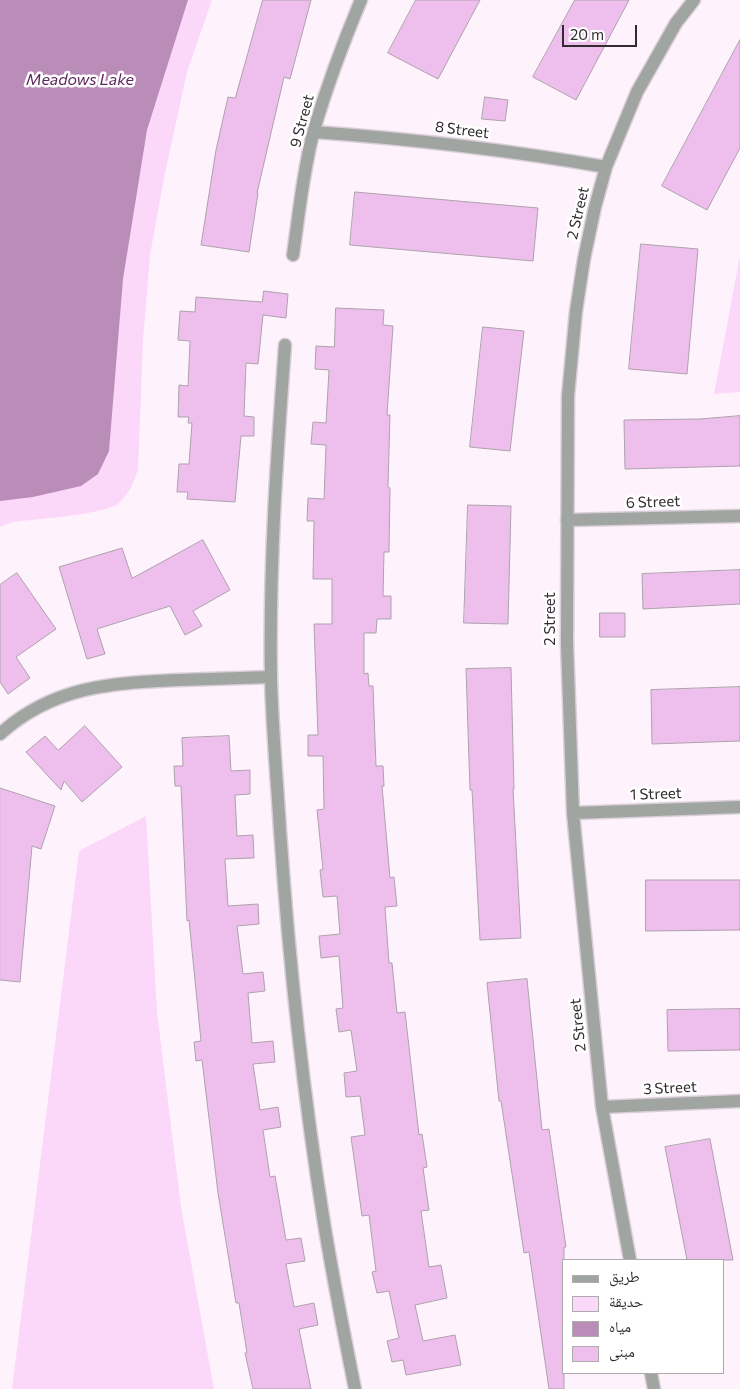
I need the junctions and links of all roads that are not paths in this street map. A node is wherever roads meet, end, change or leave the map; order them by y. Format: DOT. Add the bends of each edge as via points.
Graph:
graph roads {
  1 [pos="361,0"];
  2 [pos="694,0"];
  3 [pos="314,132"];
  4 [pos="606,167"];
  5 [pos="293,255"];
  6 [pos="285,345"];
  7 [pos="740,516"];
  8 [pos="567,520"];
  9 [pos="271,677"];
  10 [pos="0,734"];
  11 [pos="740,808"];
  12 [pos="573,813"];
  13 [pos="740,1101"];
  14 [pos="602,1108"];
  15 [pos="630,1259"];
  16 [pos="651,1374"];
  17 [pos="355,1389"];
  18 [pos="654,1389"];
  1 -- 3 [label="street, 9 Street" via="340,49"];
  2 -- 4 [label="street, 2 Street" via="676,23 637,92"];
  3 -- 4 [label="street, 8 Street" via="538,155"];
  3 -- 5 [label="street, 9 Street"];
  4 -- 8 [label="street, 2 Street" via="576,311 568,396"];
  6 -- 9 [label="street" via="272,566"];
  7 -- 8 [label="street, 6 Street"];
  8 -- 12 [label="street, 2 Street" via="566,643"];
  9 -- 10 [label="street" via="131,682 89,688 48,702"];
  9 -- 17 [label="street" via="296,1030 324,1225"];
  11 -- 12 [label="street, 1 Street"];
  12 -- 14 [label="street, 2 Street"];
  13 -- 14 [label="street, 3 Street"];
  14 -- 15 [label="street, 2 Street"];
  16 -- 18 [label="street"];
}
